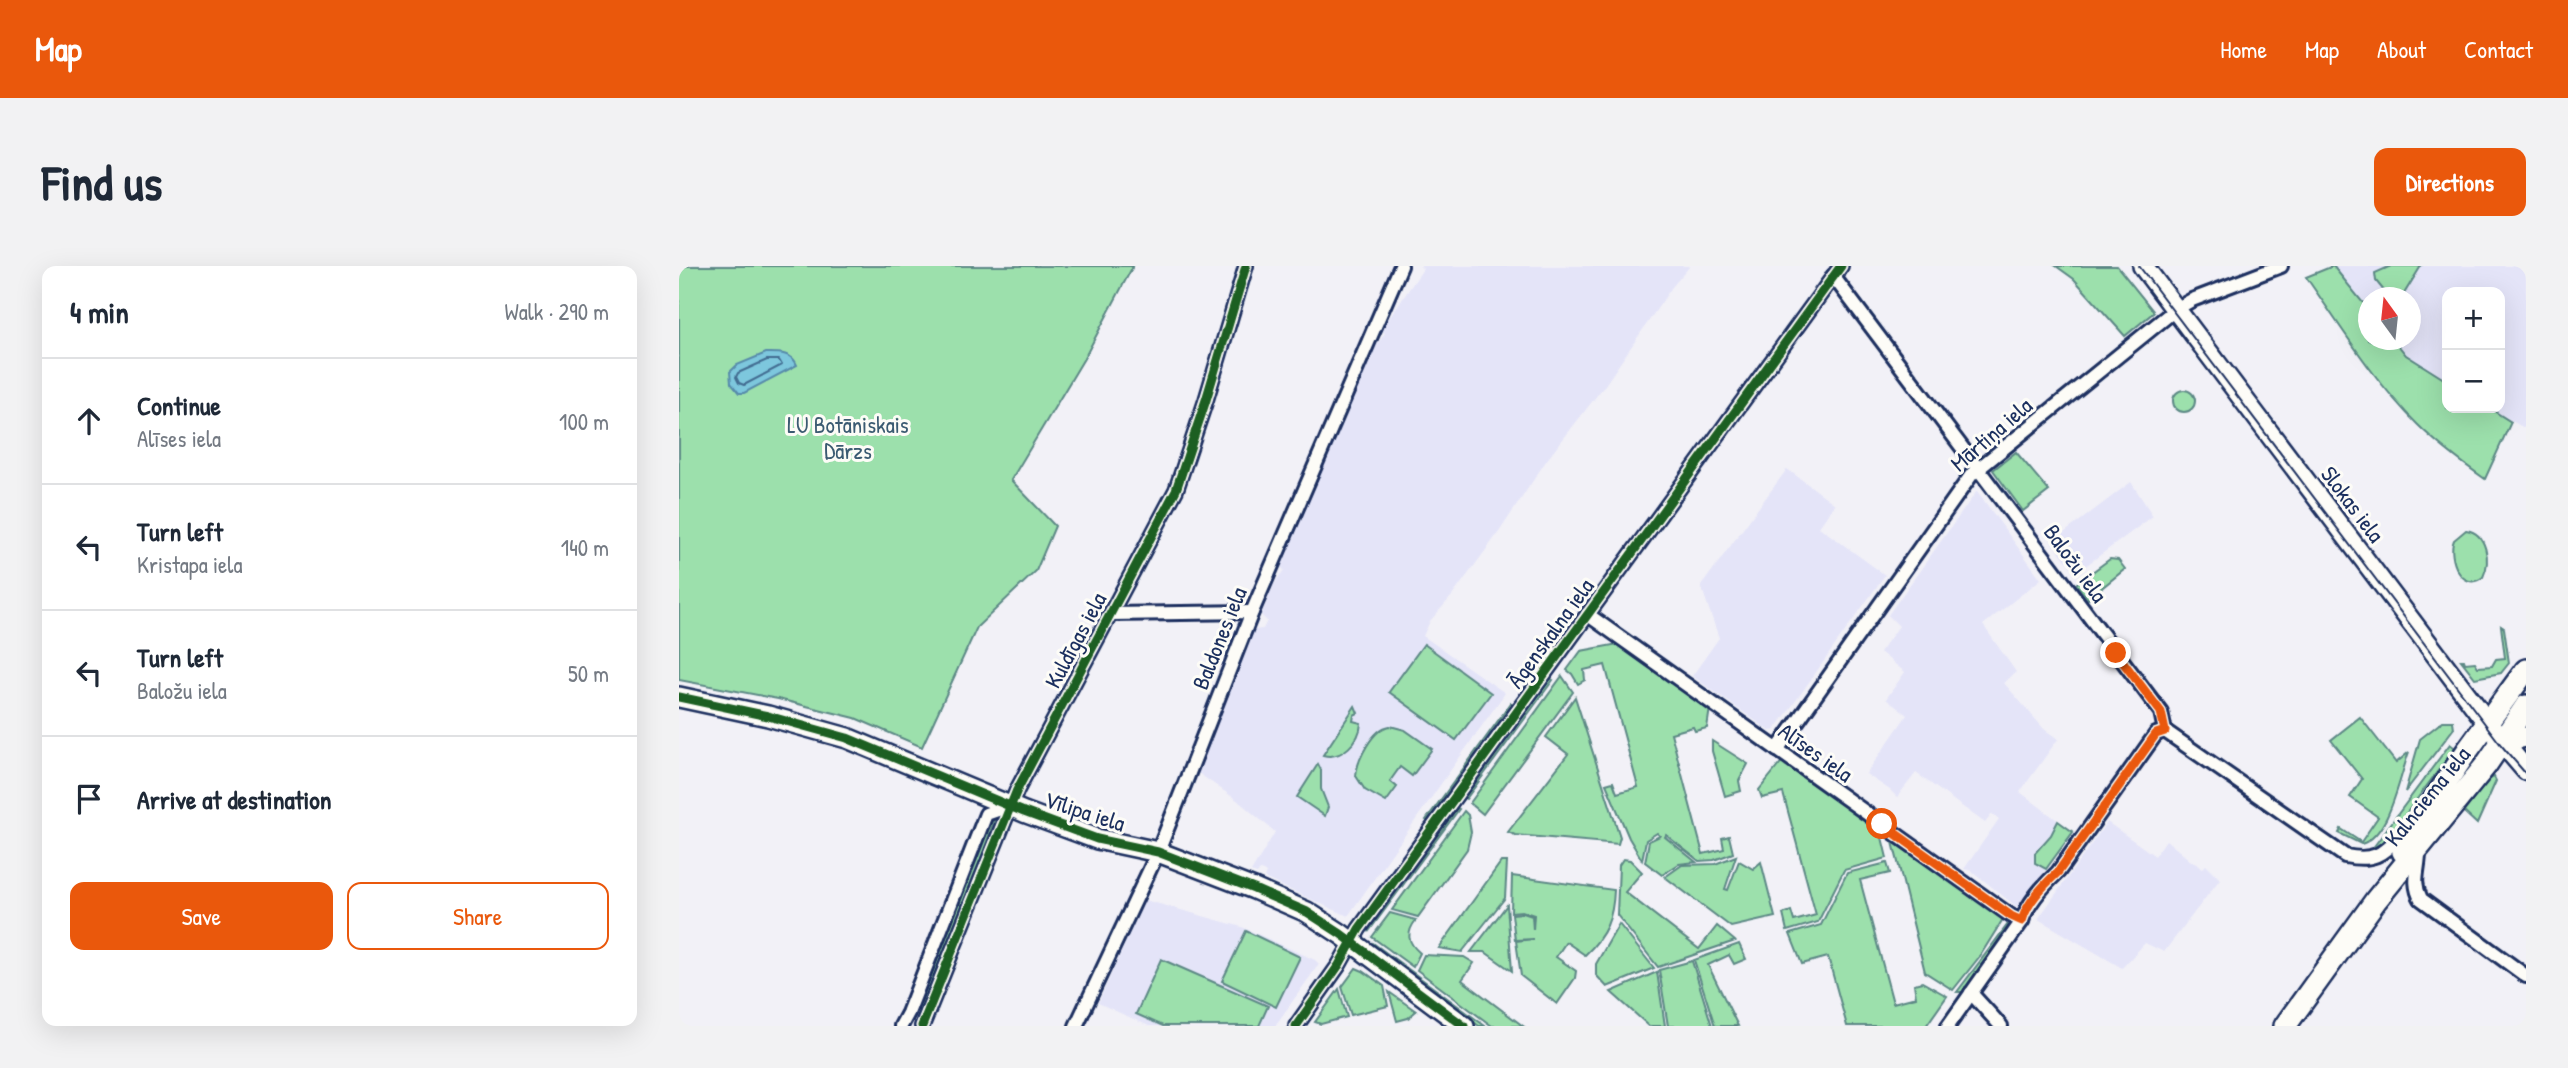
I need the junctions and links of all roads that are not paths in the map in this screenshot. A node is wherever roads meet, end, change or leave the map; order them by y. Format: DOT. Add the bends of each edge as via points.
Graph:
graph roads {
  1 [pos="1245,266"];
  2 [pos="1401,266"];
  3 [pos="2143,266"];
  4 [pos="2281,266"];
  5 [pos="1837,271"];
  6 [pos="2176,309"];
  7 [pos="1978,468"];
  8 [pos="1252,612"];
  9 [pos="1111,614"];
  10 [pos="1587,614"];
  11 [pos="2526,670"];
  12 [pos="679,697"];
  13 [pos="2526,706"];
  14 [pos="2488,723"];
  15 [pos="2165,731"];
  16 [pos="2526,737"];
  17 [pos="2502,742"];
  18 [pos="1777,750"];
  19 [pos="2526,770"];
  20 [pos="1010,806"];
  21 [pos="2421,818"];
  22 [pos="2419,848"];
  23 [pos="1158,852"];
  24 [pos="2377,900"];
  25 [pos="2022,921"];
  26 [pos="1351,942"];
  27 [pos="2526,976"];
  28 [pos="1971,993"];
  29 [pos="908,1013"];
  30 [pos="924,1023"];
  31 [pos="901,1026"];
  32 [pos="1076,1026"];
  33 [pos="1296,1026"];
  34 [pos="1464,1026"];
  35 [pos="1948,1026"];
  36 [pos="2001,1026"];
  37 [pos="2285,1026"];
  1 -- 9 [label="street, Kuldīgas iela" via="1176,490"];
  2 -- 8 [label="street, Baldones iela"];
  3 -- 6 [label="street, Slokas iela"];
  4 -- 6 [label="street, Mārtiņa iela"];
  5 -- 7 [label="street, Baložu iela"];
  5 -- 10 [label="street, Āgenskalna iela"];
  6 -- 7 [label="street, Mārtiņa iela"];
  6 -- 14 [label="street, Slokas iela"];
  7 -- 15 [label="street, Baložu iela" via="2161,712"];
  7 -- 18 [label="street, Mārtiņa iela"];
  8 -- 9 [label="street"];
  8 -- 23 [label="street, Baldones iela"];
  9 -- 20 [label="street, Kuldīgas iela"];
  10 -- 18 [label="street, Alīses iela"];
  10 -- 26 [label="street, Āgenskalna iela"];
  11 -- 14 [label="main road, Kalnciema iela"];
  12 -- 20 [label="street, Vīlipa iela" via="847,738"];
  13 -- 17 [label="main road"];
  14 -- 17 [label="street, Slokas iela"];
  14 -- 21 [label="main road, Kalnciema iela"];
  15 -- 21 [label="street" via="2345,856 2364,860 2389,849"];
  15 -- 25 [label="street" via="2156,734"];
  16 -- 17 [label="street, Kalnciema iela"];
  17 -- 19 [label="street, Slokas iela"];
  17 -- 22 [label="main road, Kalnciema iela"];
  18 -- 25 [label="street, Alīses iela"];
  20 -- 23 [label="street, Vīlipa iela" via="1097,839"];
  20 -- 29 [label="street" via="986,814"];
  20 -- 30 [label="street, Kuldīgas iela"];
  21 -- 24 [label="main road, Kalnciema iela"];
  22 -- 24 [label="main road, Kalnciema iela"];
  22 -- 27 [label="street" via="2414,880 2421,900"];
  23 -- 26 [label="street, Vīlipa iela" via="1307,912"];
  23 -- 32 [label="street, Baldones iela"];
  24 -- 37 [label="main road, Kalnciema iela"];
  25 -- 28 [label="street"];
  26 -- 33 [label="street, Āgenskalna iela"];
  26 -- 34 [label="street, Vīlipa iela"];
  28 -- 35 [label="street"];
  28 -- 36 [label="street"];
  29 -- 30 [label="street"];
  29 -- 31 [label="street"];
}
